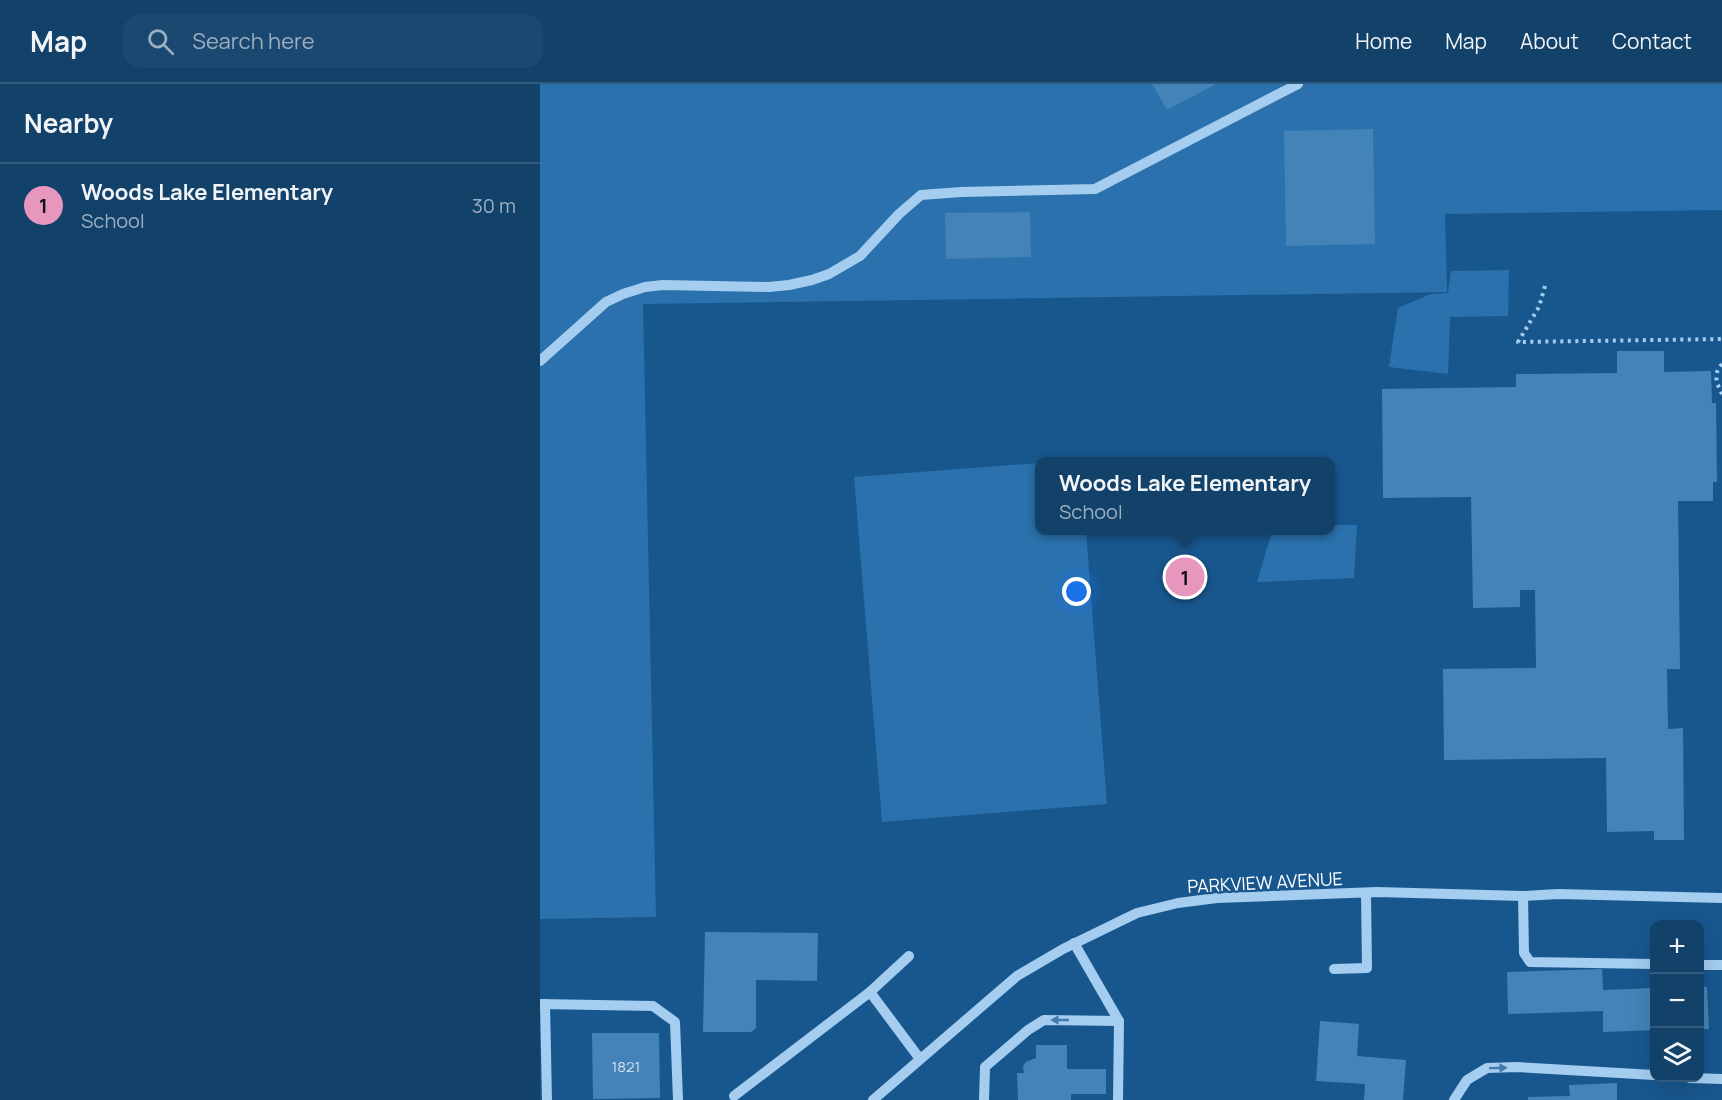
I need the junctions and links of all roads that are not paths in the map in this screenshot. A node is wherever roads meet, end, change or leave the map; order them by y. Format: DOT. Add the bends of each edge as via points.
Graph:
graph roads {
  1 [pos="1298,84"];
  2 [pos="540,361"];
  3 [pos="1366,893"];
  4 [pos="1523,896"];
  5 [pos="1722,898"];
  6 [pos="1074,943"];
  7 [pos="909,956"];
  8 [pos="1650,964"];
  9 [pos="1704,964"];
  10 [pos="1722,965"];
  11 [pos="1334,969"];
  12 [pos="870,992"];
  13 [pos="542,1004"];
  14 [pos="1119,1021"];
  15 [pos="920,1059"];
  16 [pos="1650,1075"];
  17 [pos="1704,1078"];
  18 [pos="1722,1079"];
  19 [pos="734,1096"];
  20 [pos="547,1100"];
  21 [pos="678,1100"];
  22 [pos="873,1100"];
  23 [pos="984,1100"];
  24 [pos="1118,1100"];
  25 [pos="1454,1100"];
  1 -- 2 [label="street" via="1095,189 921,195 860,256 812,280 769,287 663,285 623,294 606,302"];
  3 -- 4 [label="street, PARKVIEW AVENUE"];
  3 -- 6 [label="street, PARKVIEW AVENUE" via="1178,903 1137,913"];
  3 -- 11 [label="street" via="1367,968"];
  4 -- 5 [label="street, PARKVIEW AVENUE"];
  4 -- 8 [label="street" via="1524,953 1530,962"];
  6 -- 14 [label="street"];
  6 -- 15 [label="street, PARKVIEW AVENUE" via="1017,976"];
  7 -- 12 [label="street"];
  9 -- 10 [label="street"];
  12 -- 15 [label="street"];
  12 -- 19 [label="street"];
  13 -- 20 [label="street"];
  13 -- 21 [label="street" via="653,1006 675,1022"];
  14 -- 23 [label="street, one-way" via="1044,1020 985,1067"];
  14 -- 24 [label="street"];
  15 -- 22 [label="street, PARKVIEW AVENUE"];
  25 -- 16 [label="street, one-way" via="1467,1080 1487,1068"];
  17 -- 18 [label="street"];
}
